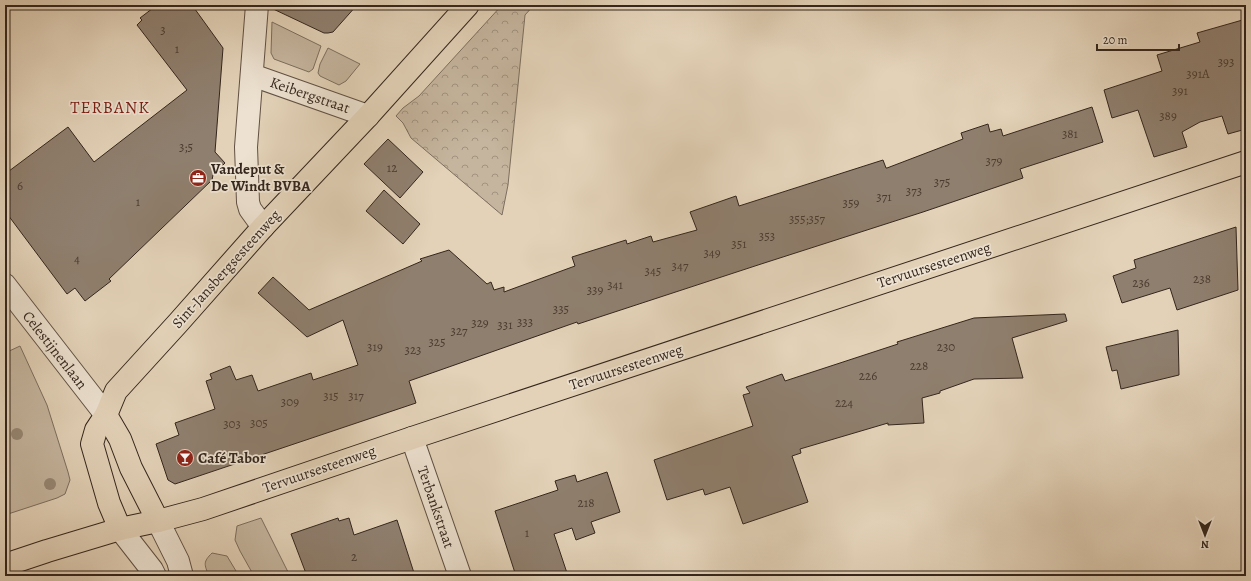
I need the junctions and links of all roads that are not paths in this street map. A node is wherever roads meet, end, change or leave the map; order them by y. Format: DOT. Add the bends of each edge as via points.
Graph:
graph roads {
  1 [pos="257,5"];
  2 [pos="468,5"];
  3 [pos="252,75"];
  4 [pos="368,116"];
  5 [pos="1246,162"];
  6 [pos="263,227"];
  7 [pos="5,285"];
  8 [pos="106,415"];
  9 [pos="412,438"];
  10 [pos="158,521"];
  11 [pos="120,529"];
  12 [pos="5,566"];
  13 [pos="155,576"];
  14 [pos="182,576"];
  15 [pos="460,576"];
  1 -- 3 [label="street, Keibergstraat"];
  2 -- 4 [label="main road, Sint-Jansbergsesteenweg"];
  3 -- 4 [label="street, Keibergstraat"];
  3 -- 6 [label="street, Keibergstraat" via="246,147 248,202"];
  4 -- 6 [label="main road, Sint-Jansbergsesteenweg"];
  5 -- 9 [label="main road, Tervuursesteenweg"];
  6 -- 8 [label="main road, Sint-Jansbergsesteenweg" via="116,391"];
  7 -- 8 [label="street, Celestijnenlaan"];
  8 -- 10 [label="main road"];
  8 -- 11 [label="main road, Sint-Jansbergsesteenweg" via="96,430 92,444 109,503"];
  9 -- 10 [label="main road, Tervuursesteenweg" via="203,509"];
  9 -- 15 [label="street, Terbankstraat"];
  10 -- 11 [label="main road, Tervuursesteenweg"];
  10 -- 14 [label="street" via="178,561"];
  11 -- 12 [label="main road, Tervuursesteenweg"];
  11 -- 13 [label="street"];
}
